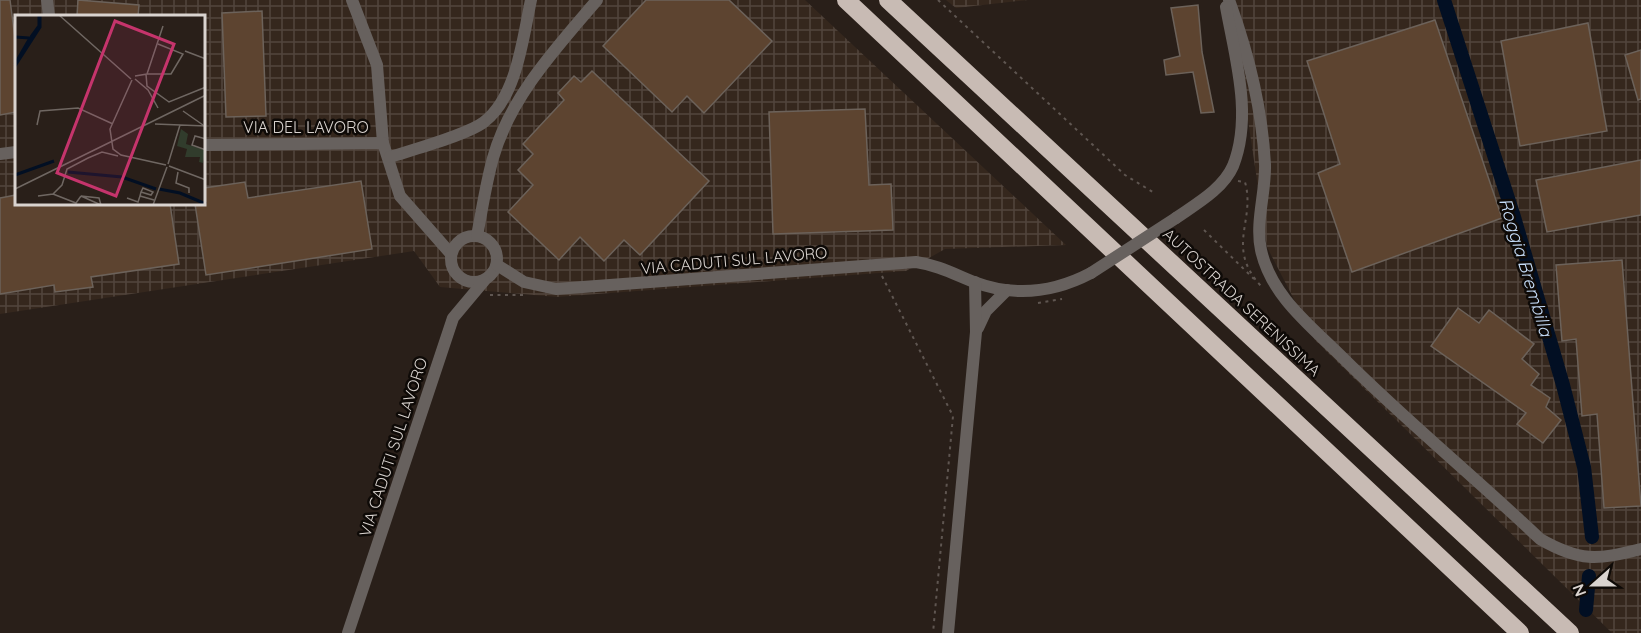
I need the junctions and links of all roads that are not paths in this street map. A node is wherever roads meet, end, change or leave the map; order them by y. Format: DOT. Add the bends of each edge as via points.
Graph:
graph roads {
  1 [pos="47,0"];
  2 [pos="352,0"];
  3 [pos="531,0"];
  4 [pos="597,0"];
  5 [pos="846,0"];
  6 [pos="888,0"];
  7 [pos="1224,0"];
  8 [pos="1229,0"];
  9 [pos="49,15"];
  10 [pos="383,143"];
  11 [pos="206,145"];
  12 [pos="15,152"];
  13 [pos="0,154"];
  14 [pos="390,157"];
  15 [pos="477,236"];
  16 [pos="451,254"];
  17 [pos="497,265"];
  18 [pos="484,280"];
  19 [pos="975,282"];
  20 [pos="1007,291"];
  21 [pos="976,332"];
  22 [pos="1641,549"];
  23 [pos="348,633"];
  24 [pos="948,633"];
  25 [pos="1520,633"];
  26 [pos="1570,633"];
  1 -- 9 [label="street"];
  2 -- 10 [label="street" via="376,65"];
  3 -- 14 [label="street" via="516,71 500,104 484,122"];
  4 -- 15 [label="street" via="533,77 507,125 493,157"];
  5 -- 25 [label="highway"];
  6 -- 26 [label="highway, AUTOSTRADA SERENISSIMA"];
  7 -- 20 [label="street, VIA CADUTI SUL LAVORO, bridge" via="1242,98 1240,134 1232,167 1209,195 1091,273 1068,285"];
  8 -- 22 [label="street" via="1255,94 1265,164 1260,241 1275,285 1291,307 1385,400 1540,539 1581,558"];
  10 -- 11 [label="street, VIA DEL LAVORO"];
  10 -- 14 [label="street, VIA DEL LAVORO"];
  12 -- 13 [label="street"];
  14 -- 16 [label="street, VIA DEL LAVORO" via="400,196"];
  15 -- 16 [label="street" via="457,242"];
  15 -- 17 [label="street" via="491,242"];
  16 -- 18 [label="street" via="452,269 462,280"];
  17 -- 18 [label="street, VIA CADUTI SUL LAVORO"];
  17 -- 19 [label="street, VIA CADUTI SUL LAVORO" via="525,282 556,289 916,262 933,264"];
  18 -- 23 [label="street, VIA CADUTI SUL LAVORO" via="453,318"];
  19 -- 20 [label="street, VIA CADUTI SUL LAVORO"];
  19 -- 21 [label="street"];
  20 -- 21 [label="street" via="986,311"];
  21 -- 24 [label="street"];
}
